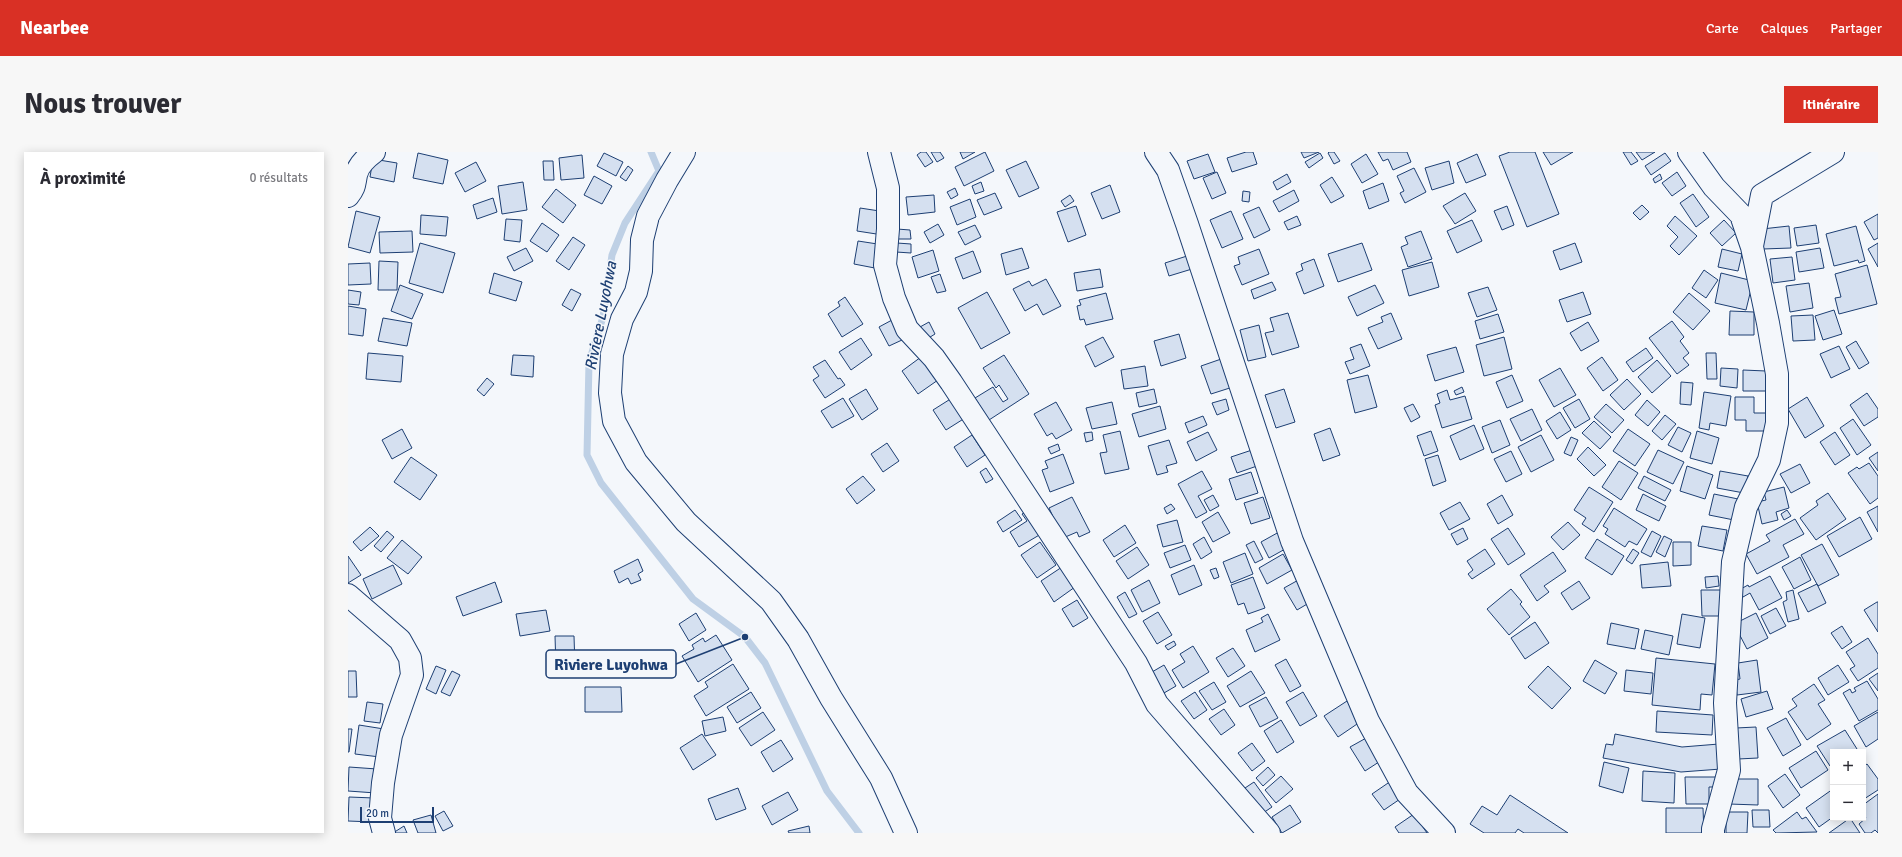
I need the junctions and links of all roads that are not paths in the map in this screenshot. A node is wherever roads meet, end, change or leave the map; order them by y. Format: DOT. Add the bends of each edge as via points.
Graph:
graph roads {
  1 [pos="374,152"];
  2 [pos="684,152"];
  3 [pos="879,152"];
  4 [pos="1156,152"];
  5 [pos="1688,152"];
  6 [pos="1833,152"];
  7 [pos="348,196"];
  8 [pos="1752,247"];
  9 [pos="348,595"];
  10 [pos="384,833"];
  11 [pos="906,833"];
  12 [pos="1269,833"];
  13 [pos="1444,833"];
  14 [pos="1713,833"];
  1 -- 7 [label="street" via="363,161 356,174 355,188"];
  2 -- 11 [label="street" via="648,216 642,240 641,271 636,292 622,319 612,354 610,393 614,421 636,462 686,522 771,601 798,639 881,778"];
  3 -- 12 [label="street" via="888,188 886,265 894,298 907,329 934,358 951,382 1136,663 1157,704"];
  4 -- 13 [label="street" via="1168,170 1188,224 1292,540 1368,720 1407,792"];
  5 -- 8 [label="street" via="1714,187 1741,215"];
  6 -- 8 [label="street" via="1762,196"];
  8 -- 14 [label="street" via="1777,374 1777,423 1769,460 1746,507 1733,562 1725,703 1729,770"];
  9 -- 10 [label="street" via="400,640 410,658 412,675 391,735 383,783 380,818"];
}
